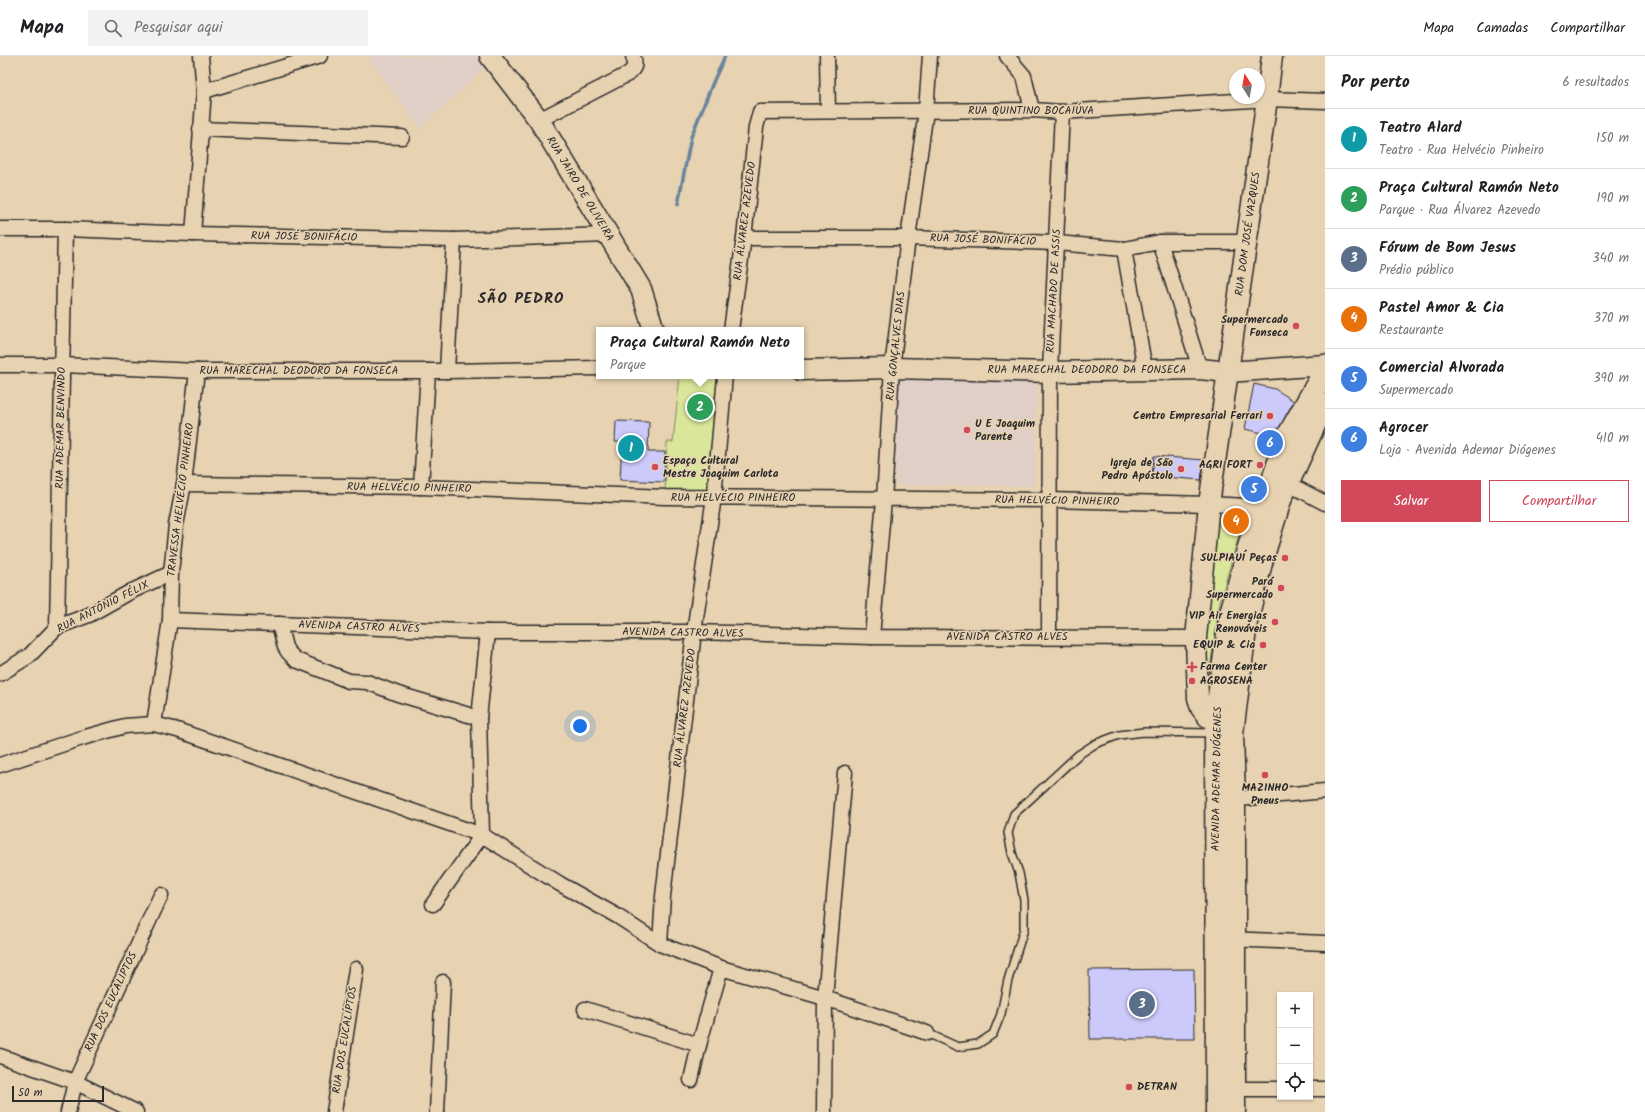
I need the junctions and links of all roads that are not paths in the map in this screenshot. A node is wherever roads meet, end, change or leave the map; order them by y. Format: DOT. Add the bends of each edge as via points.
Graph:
graph roads {
  1 [pos="201,56"];
  2 [pos="320,56"];
  3 [pos="490,56"];
  4 [pos="633,56"];
  5 [pos="827,56"];
  6 [pos="930,56"];
  7 [pos="1007,56"];
  8 [pos="1272,56"];
  9 [pos="204,91"];
  10 [pos="1268,99"];
  11 [pos="1325,101"];
  12 [pos="1032,110"];
  13 [pos="760,112"];
  14 [pos="828,112"];
  15 [pos="926,112"];
  16 [pos="1062,112"];
  17 [pos="538,120"];
  18 [pos="200,129"];
  19 [pos="402,137"];
  20 [pos="64,229"];
  21 [pos="0,230"];
  22 [pos="192,234"];
  23 [pos="609,235"];
  24 [pos="744,238"];
  25 [pos="908,238"];
  26 [pos="454,240"];
  27 [pos="1160,242"];
  28 [pos="1246,242"];
  29 [pos="1057,243"];
  30 [pos="1124,249"];
  31 [pos="653,327"];
  32 [pos="732,327"];
  33 [pos="0,365"];
  34 [pos="62,365"];
  35 [pos="1325,365"];
  36 [pos="596,368"];
  37 [pos="892,368"];
  38 [pos="1200,369"];
  39 [pos="804,370"];
  40 [pos="1145,370"];
  41 [pos="197,371"];
  42 [pos="428,371"];
  43 [pos="447,371"];
  44 [pos="1325,371"];
  45 [pos="1050,372"];
  46 [pos="1228,372"];
  47 [pos="725,379"];
  48 [pos="1325,405"];
  49 [pos="184,484"];
  50 [pos="421,487"];
  51 [pos="714,497"];
  52 [pos="1277,497"];
  53 [pos="884,500"];
  54 [pos="1049,500"];
  55 [pos="1325,503"];
  56 [pos="1209,504"];
  57 [pos="171,573"];
  58 [pos="170,620"];
  59 [pos="279,624"];
  60 [pos="57,627"];
  61 [pos="488,632"];
  62 [pos="694,632"];
  63 [pos="872,637"];
  64 [pos="1049,637"];
  65 [pos="1196,638"];
  66 [pos="0,674"];
  67 [pos="479,718"];
  68 [pos="154,724"];
  69 [pos="1225,726"];
  70 [pos="0,765"];
  71 [pos="845,773"];
  72 [pos="1325,791"];
  73 [pos="1225,801"];
  74 [pos="482,835"];
  75 [pos="161,895"];
  76 [pos="433,904"];
  77 [pos="1224,939"];
  78 [pos="1325,943"];
  79 [pos="660,944"];
  80 [pos="721,968"];
  81 [pos="356,969"];
  82 [pos="443,982"];
  83 [pos="825,998"];
  84 [pos="585,1009"];
  85 [pos="927,1033"];
  86 [pos="699,1045"];
  87 [pos="0,1056"];
  88 [pos="691,1080"];
  89 [pos="75,1082"];
  90 [pos="1225,1089"];
  91 [pos="1277,1089"];
  92 [pos="1313,1089"];
  93 [pos="1325,1089"];
  94 [pos="68,1112"];
  95 [pos="136,1112"];
  96 [pos="334,1112"];
  97 [pos="437,1112"];
  98 [pos="824,1112"];
  99 [pos="1217,1112"];
  100 [pos="1234,1112"];
  1 -- 9 [label="street"];
  2 -- 9 [label="street"];
  3 -- 17 [label="street, RUA JAIRO DE OLIVEIRA"];
  4 -- 17 [label="street" via="635,66 628,74"];
  5 -- 14 [label="street"];
  6 -- 15 [label="street, RUA GONÇALVES DIAS"];
  7 -- 12 [label="street" via="1024,76"];
  8 -- 10 [label="street, RUA DOM JOSÉ VAZQUES"];
  9 -- 18 [label="street"];
  10 -- 11 [label="street, RUA QUINTINO BOCAIÚVA"];
  10 -- 16 [label="street, RUA QUINTINO BOCAIÚVA"];
  10 -- 28 [label="street, RUA DOM JOSÉ VAZQUES"];
  12 -- 15 [label="street, RUA QUINTINO BOCAIÚVA"];
  12 -- 16 [label="street, RUA QUINTINO BOCAIÚVA"];
  13 -- 14 [label="street, RUA QUINTINO BOCAIÚVA"];
  13 -- 24 [label="street, RUA ÁLVAREZ AZEVEDO" via="756,127"];
  14 -- 15 [label="street, RUA QUINTINO BOCAIÚVA"];
  15 -- 25 [label="street, RUA GONÇALVES DIAS"];
  16 -- 29 [label="street, RUA MACHADO DE ASSIS"];
  17 -- 23 [label="street, RUA JAIRO DE OLIVEIRA"];
  18 -- 19 [label="street"];
  18 -- 22 [label="street"];
  20 -- 21 [label="street, RUA JOSÉ BONIFÁCIO"];
  20 -- 22 [label="street, RUA JOSÉ BONIFÁCIO"];
  20 -- 34 [label="street, RUA ADEMAR BENVINDO"];
  22 -- 26 [label="street, RUA JOSÉ BONIFÁCIO"];
  23 -- 26 [label="street, RUA JOSÉ BONIFÁCIO"];
  23 -- 31 [label="street, RUA JAIRO DE OLIVEIRA" via="641,289"];
  24 -- 25 [label="street, RUA JOSÉ BONIFÁCIO"];
  24 -- 32 [label="street, RUA ÁLVAREZ AZEVEDO"];
  25 -- 29 [label="street, RUA JOSÉ BONIFÁCIO"];
  25 -- 37 [label="street, RUA GONÇALVES DIAS"];
  26 -- 43 [label="street"];
  27 -- 28 [label="street, RUA JOSÉ BONIFÁCIO"];
  27 -- 30 [label="street, RUA JOSÉ BONIFÁCIO"];
  27 -- 38 [label="street"];
  28 -- 46 [label="street, RUA DOM JOSÉ VAZQUES"];
  29 -- 30 [label="street, RUA JOSÉ BONIFÁCIO"];
  29 -- 45 [label="street, RUA MACHADO DE ASSIS"];
  30 -- 40 [label="street"];
  33 -- 34 [label="street, RUA MARECHAL DEODORO DA FONSECA"];
  34 -- 41 [label="street, RUA MARECHAL DEODORO DA FONSECA"];
  34 -- 60 [label="street, RUA ADEMAR BENVINDO"];
  35 -- 46 [label="street, RUA MARECHAL DEODORO DA FONSECA"];
  36 -- 43 [label="street, RUA MARECHAL DEODORO DA FONSECA"];
  37 -- 39 [label="street, RUA MARECHAL DEODORO DA FONSECA"];
  37 -- 45 [label="street, RUA MARECHAL DEODORO DA FONSECA"];
  37 -- 53 [label="street, RUA GONÇALVES DIAS"];
  38 -- 40 [label="street, RUA MARECHAL DEODORO DA FONSECA"];
  38 -- 46 [label="street, RUA MARECHAL DEODORO DA FONSECA"];
  40 -- 45 [label="street, RUA MARECHAL DEODORO DA FONSECA"];
  41 -- 42 [label="street, RUA MARECHAL DEODORO DA FONSECA"];
  41 -- 49 [label="street, TRAVESSA HELVÉCIO PINHEIRO"];
  42 -- 43 [label="street, RUA MARECHAL DEODORO DA FONSECA"];
  42 -- 50 [label="street"];
  44 -- 52 [label="highway, AVENIDA ADEMAR DIÓGENES" via="1286,438"];
  45 -- 54 [label="street, RUA MACHADO DE ASSIS"];
  46 -- 56 [label="street, RUA DOM JOSÉ VAZQUES"];
  47 -- 51 [label="street, RUA ÁLVAREZ AZEVEDO"];
  48 -- 52 [label="highway, AVENIDA ADEMAR DIÓGENES"];
  49 -- 50 [label="street, RUA HELVÉCIO PINHEIRO"];
  49 -- 57 [label="street, TRAVESSA HELVÉCIO PINHEIRO"];
  50 -- 51 [label="street, RUA HELVÉCIO PINHEIRO"];
  51 -- 53 [label="street, RUA HELVÉCIO PINHEIRO"];
  51 -- 62 [label="street, RUA ÁLVAREZ AZEVEDO"];
  52 -- 55 [label="street, RUA HELVÉCIO PINHEIRO"];
  52 -- 56 [label="street, RUA HELVÉCIO PINHEIRO"];
  52 -- 69 [label="highway, AVENIDA ADEMAR DIÓGENES" via="1246,622"];
  53 -- 54 [label="street, RUA HELVÉCIO PINHEIRO"];
  53 -- 63 [label="street, RUA GONÇALVES DIAS"];
  54 -- 56 [label="street, RUA HELVÉCIO PINHEIRO"];
  54 -- 64 [label="street, RUA MACHADO DE ASSIS"];
  56 -- 65 [label="street, RUA DOM JOSÉ VAZQUES"];
  57 -- 58 [label="street, TRAVESSA HELVÉCIO PINHEIRO"];
  57 -- 60 [label="street, RUA ANTÔNIO FÉLIX" via="89,615"];
  58 -- 59 [label="street, AVENIDA CASTRO ALVES"];
  58 -- 68 [label="street, TRAVESSA HELVÉCIO PINHEIRO"];
  59 -- 61 [label="street, AVENIDA CASTRO ALVES"];
  59 -- 67 [label="street" via="285,647 296,660 349,681 367,682"];
  60 -- 66 [label="street, RUA ANTÔNIO FÉLIX" via="29,656"];
  61 -- 62 [label="street, AVENIDA CASTRO ALVES"];
  61 -- 67 [label="street"];
  62 -- 63 [label="street, AVENIDA CASTRO ALVES"];
  62 -- 79 [label="street, RUA ÁLVAREZ AZEVEDO" via="663,896"];
  63 -- 64 [label="street, AVENIDA CASTRO ALVES"];
  64 -- 65 [label="street, AVENIDA CASTRO ALVES"];
  65 -- 69 [label="street, RUA DOM JOSÉ VAZQUES" via="1198,698 1205,714"];
  67 -- 74 [label="street"];
  68 -- 70 [label="street" via="125,726"];
  68 -- 74 [label="street"];
  69 -- 73 [label="highway, AVENIDA ADEMAR DIÓGENES"];
  69 -- 85 [label="lane" via="1119,735 1096,744 1078,756 1014,814 1008,833 1024,900 1024,929 1008,980 1001,1014 993,1034 978,1044 958,1047"];
  71 -- 83 [label="street"];
  72 -- 73 [label="street"];
  73 -- 77 [label="highway, AVENIDA ADEMAR DIÓGENES"];
  74 -- 76 [label="street"];
  74 -- 79 [label="street"];
  75 -- 89 [label="street, RUA DOS EUCALIPTOS"];
  77 -- 78 [label="street"];
  77 -- 90 [label="highway, AVENIDA ADEMAR DIÓGENES"];
  79 -- 80 [label="street"];
  80 -- 83 [label="street"];
  80 -- 86 [label="street"];
  81 -- 96 [label="street, RUA DOS EUCALÍPTOS"];
  82 -- 97 [label="street"];
  83 -- 85 [label="street"];
  83 -- 98 [label="street"];
  84 -- 86 [label="street"];
  86 -- 88 [label="street"];
  87 -- 89 [label="street"];
  89 -- 94 [label="street, RUA DOS EUCALIPTOS"];
  89 -- 95 [label="street"];
  90 -- 91 [label="street"];
  90 -- 99 [label="highway, AVENIDA ADEMAR DIÓGENES"];
  90 -- 100 [label="highway, AVENIDA ADEMAR DIÓGENES"];
  92 -- 93 [label="street"];
}
